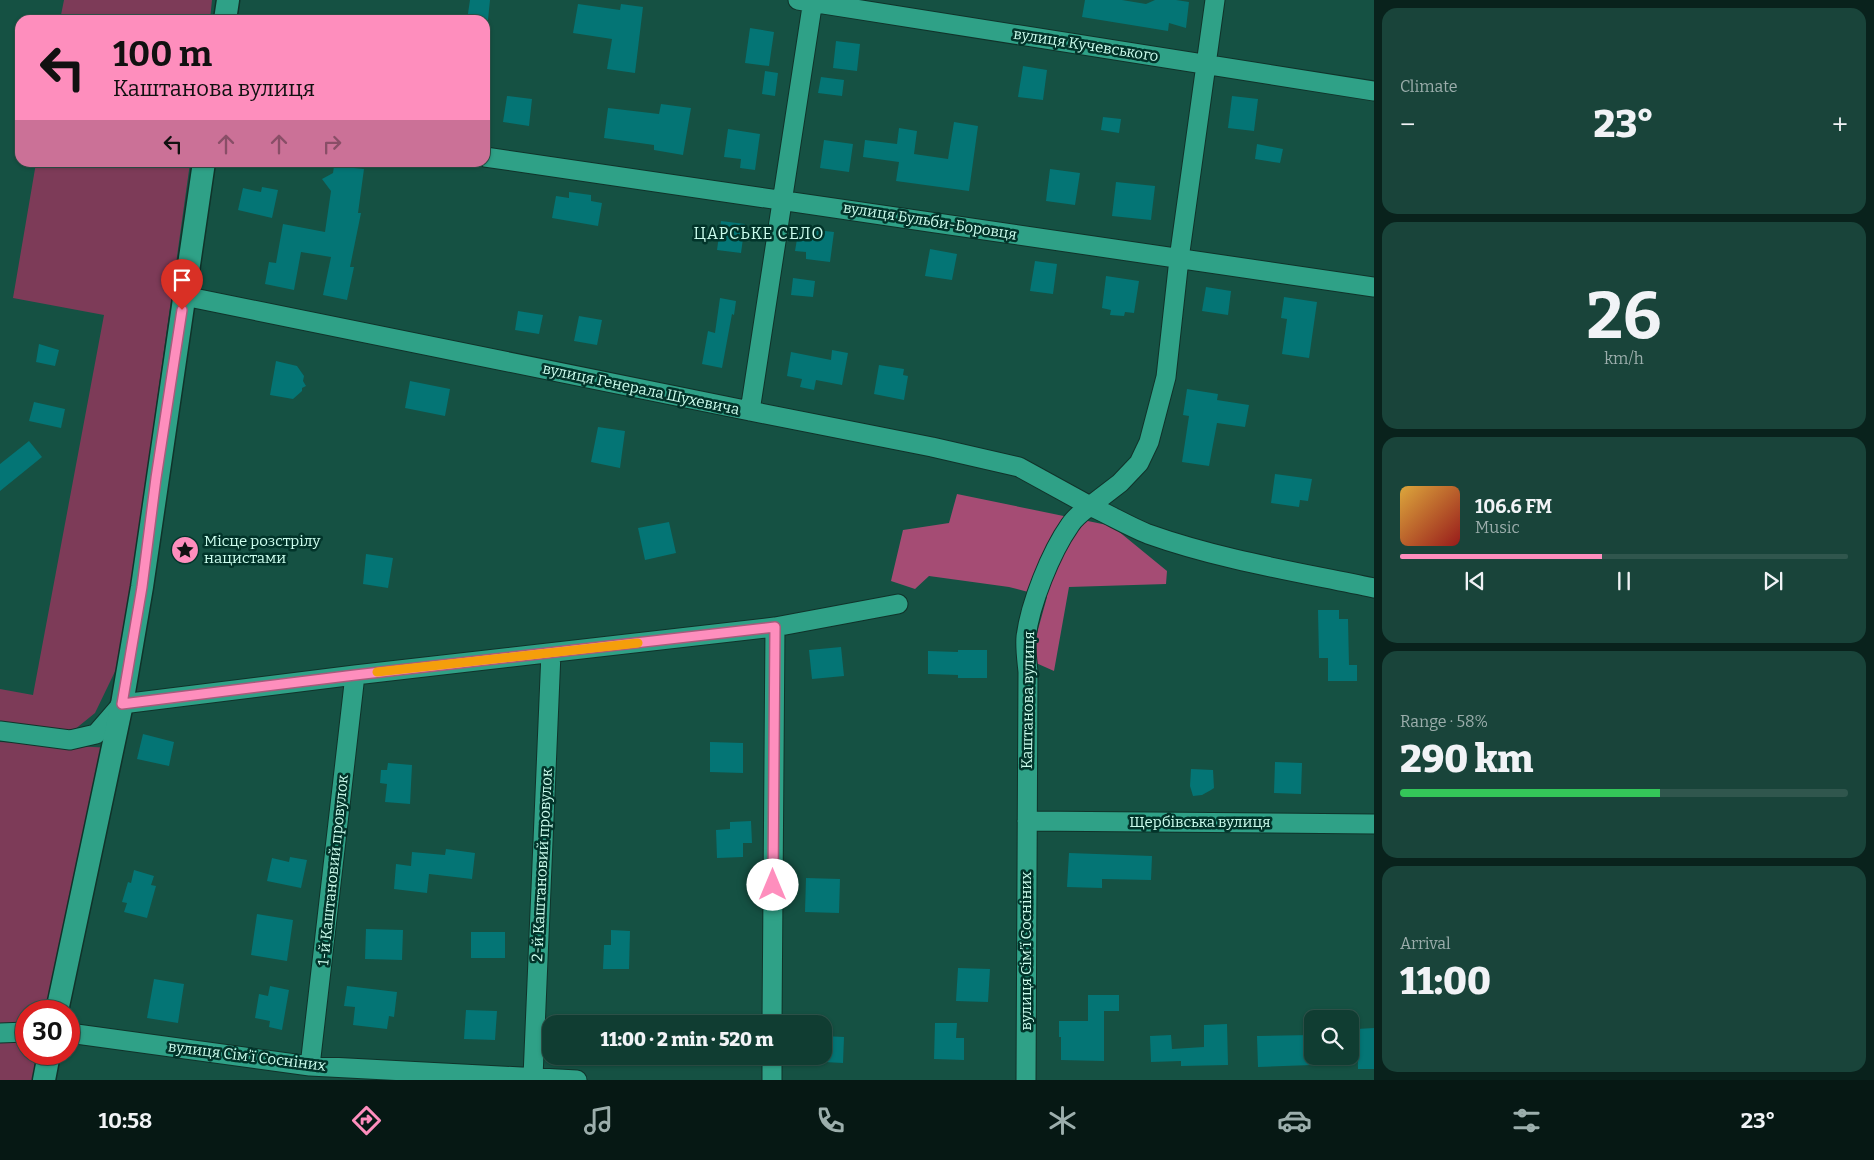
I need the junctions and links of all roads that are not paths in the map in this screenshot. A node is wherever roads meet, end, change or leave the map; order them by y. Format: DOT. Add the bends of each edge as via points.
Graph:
graph roads {
  1 [pos="228,0"];
  2 [pos="1216,0"];
  3 [pos="808,1"];
  4 [pos="226,15"];
  5 [pos="1206,64"];
  6 [pos="1374,91"];
  7 [pos="490,158"];
  8 [pos="203,167"];
  9 [pos="783,199"];
  10 [pos="1179,259"];
  11 [pos="1374,287"];
  12 [pos="184,296"];
  13 [pos="750,411"];
  14 [pos="1090,506"];
  15 [pos="1374,588"];
  16 [pos="898,604"];
  17 [pos="775,627"];
  18 [pos="551,653"];
  19 [pos="355,675"];
  20 [pos="122,704"];
  21 [pos="0,731"];
  22 [pos="1027,821"];
  23 [pos="1374,824"];
  24 [pos="59,1000"];
  25 [pos="772,1015"];
  26 [pos="15,1032"];
  27 [pos="0,1033"];
  28 [pos="80,1035"];
  29 [pos="46,1065"];
  30 [pos="772,1065"];
  31 [pos="310,1066"];
  32 [pos="533,1077"];
  33 [pos="44,1080"];
  34 [pos="577,1080"];
  35 [pos="772,1080"];
  36 [pos="1026,1080"];
  1 -- 4 [label="street"];
  2 -- 5 [label="street"];
  3 -- 5 [label="street, вулиця Кучевського"];
  3 -- 9 [label="street"];
  5 -- 6 [label="street, вулиця Кучевського"];
  5 -- 10 [label="street"];
  7 -- 9 [label="street, вулиця Бульби-Боровця"];
  8 -- 12 [label="street"];
  9 -- 10 [label="street, вулиця Бульби-Боровця"];
  9 -- 13 [label="street"];
  10 -- 11 [label="street, вулиця Бульби-Боровця"];
  10 -- 14 [label="street" via="1166,377 1149,442 1139,463 1120,483"];
  12 -- 13 [label="street, вулиця Генерала Шухевича"];
  12 -- 20 [label="street"];
  13 -- 14 [label="street, вулиця Генерала Шухевича" via="1019,467"];
  14 -- 15 [label="street, вулиця Генерала Шухевича" via="1149,534 1214,553"];
  14 -- 22 [label="street, Каштанова вулиця" via="1070,524 1051,560 1026,638"];
  16 -- 17 [label="street"];
  17 -- 18 [label="street"];
  17 -- 25 [label="street"];
  18 -- 19 [label="street"];
  18 -- 32 [label="street, 2-й Каштановий провулок"];
  19 -- 20 [label="street"];
  19 -- 31 [label="street, 1-й Каштановий провулок"];
  20 -- 21 [label="street" via="96,734 70,740"];
  20 -- 24 [label="street"];
  22 -- 23 [label="street, Щербівська вулиця"];
  22 -- 36 [label="street, вулиця Сім’ї Сосніних"];
  26 -- 27 [label="street"];
  28 -- 31 [label="street, вулиця Сім’ї Сосніних"];
  29 -- 33 [label="street"];
  30 -- 35 [label="street"];
  31 -- 32 [label="street, вулиця Сім’ї Сосніних"];
  32 -- 34 [label="street, вулиця Сім’ї Сосніних"];
}
